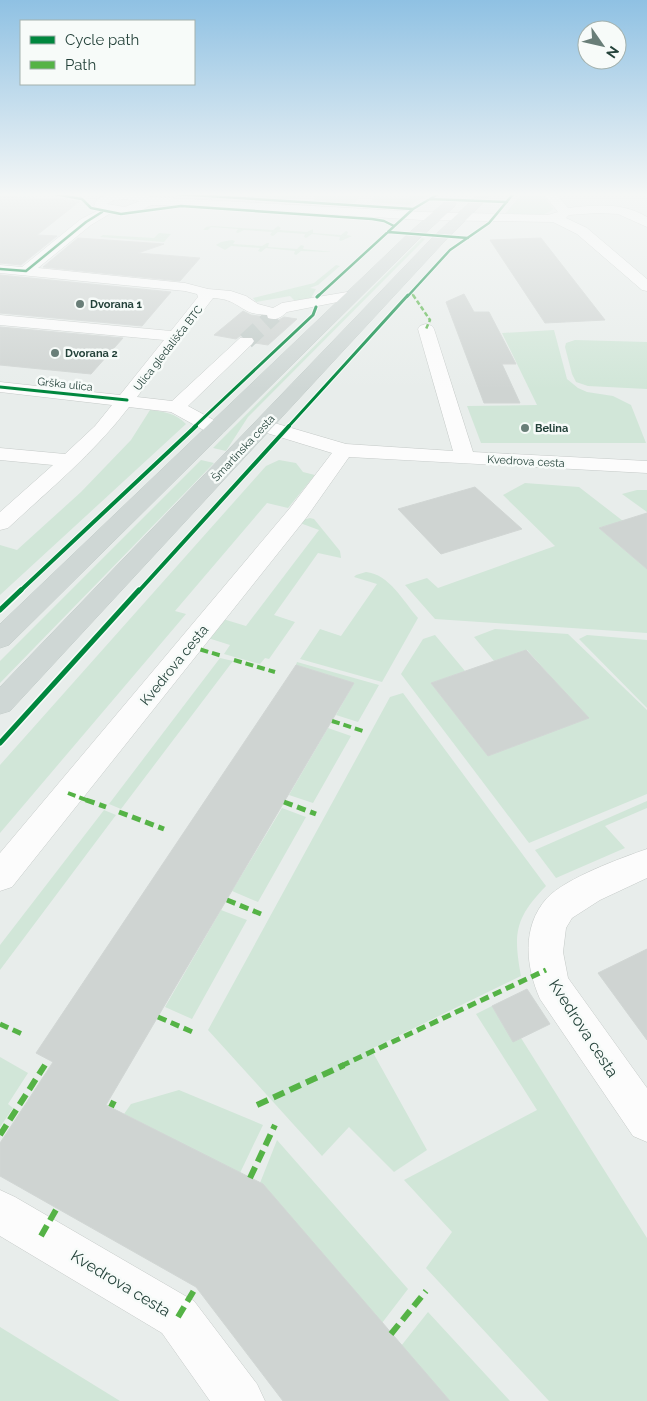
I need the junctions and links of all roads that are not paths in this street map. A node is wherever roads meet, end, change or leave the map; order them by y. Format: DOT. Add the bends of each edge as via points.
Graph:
graph roads {
  1 [pos="41,258"];
  2 [pos="392,258"];
  3 [pos="421,258"];
  4 [pos="613,258"];
  5 [pos="0,269"];
  6 [pos="26,271"];
  7 [pos="647,288"];
  8 [pos="204,293"];
  9 [pos="353,295"];
  10 [pos="0,320"];
  11 [pos="426,329"];
  12 [pos="176,336"];
  13 [pos="246,341"];
  14 [pos="0,387"];
  15 [pos="127,400"];
  16 [pos="176,407"];
  17 [pos="264,426"];
  18 [pos="216,429"];
  19 [pos="344,450"];
  20 [pos="0,454"];
  21 [pos="465,458"];
  22 [pos="70,462"];
  23 [pos="647,467"];
  24 [pos="0,523"];
  25 [pos="0,639"];
  26 [pos="0,704"];
  27 [pos="647,863"];
  28 [pos="0,877"];
  29 [pos="647,1122"];
  30 [pos="0,1212"];
  31 [pos="240,1401"];
  1 -- 6 [label="street"];
  2 -- 9 [label="main road"];
  3 -- 17 [label="main road, Šmartinska cesta"];
  4 -- 7 [label="street"];
  5 -- 6 [label="street, Ulica gledališča BTC"];
  6 -- 8 [label="street, Ulica gledališča BTC" via="185,287"];
  8 -- 9 [label="street" via="226,294 253,308 275,314 282,308"];
  8 -- 12 [label="street, Ulica gledališča BTC" via="204,300"];
  9 -- 18 [label="main road"];
  10 -- 12 [label="street"];
  11 -- 21 [label="street"];
  12 -- 15 [label="street, Ulica gledališča BTC"];
  13 -- 16 [label="street"];
  14 -- 15 [label="street, Grška ulica"];
  15 -- 16 [label="street, Grška ulica"];
  15 -- 22 [label="street, Ulica gledališča BTC"];
  16 -- 18 [label="street"];
  17 -- 19 [label="street, Kvedrova cesta"];
  17 -- 26 [label="main road, Šmartinska cesta"];
  18 -- 25 [label="main road"];
  19 -- 21 [label="street, Kvedrova cesta"];
  19 -- 28 [label="street, Kvedrova cesta" via="292,520"];
  20 -- 22 [label="street"];
  21 -- 23 [label="street, Kvedrova cesta"];
  22 -- 24 [label="street, Ulica gledališča BTC"];
  27 -- 29 [label="street, Kvedrova cesta" via="568,900 555,914 545,938 546,970 553,987"];
  30 -- 31 [label="street, Kvedrova cesta" via="178,1317"];
}
